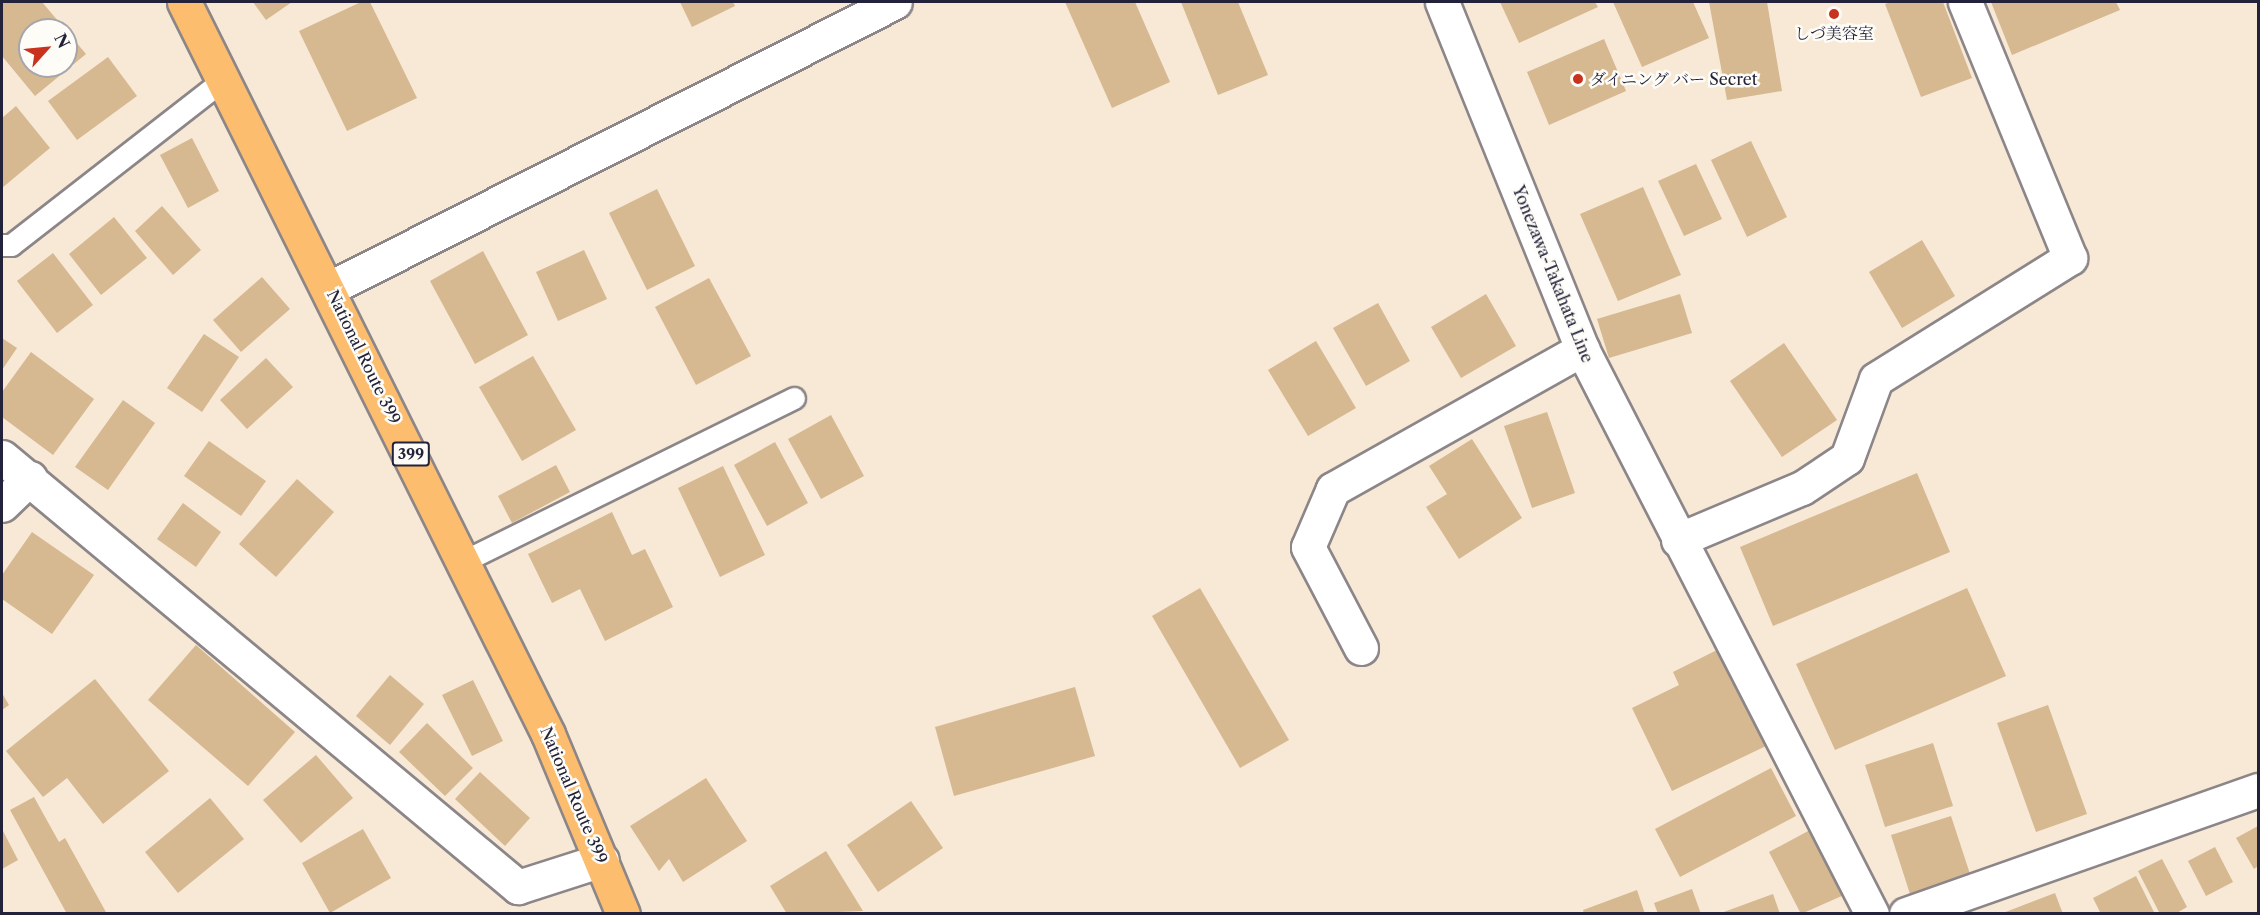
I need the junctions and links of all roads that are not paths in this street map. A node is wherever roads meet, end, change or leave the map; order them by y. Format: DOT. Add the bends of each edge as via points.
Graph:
graph roads {
  1 [pos="184,2"];
  2 [pos="895,2"];
  3 [pos="1442,2"];
  4 [pos="1965,2"];
  5 [pos="223,80"];
  6 [pos="2,245"];
  7 [pos="330,288"];
  8 [pos="1582,349"];
  9 [pos="794,398"];
  10 [pos="2,457"];
  11 [pos="30,478"];
  12 [pos="2,505"];
  13 [pos="1678,540"];
  14 [pos="464,561"];
  15 [pos="1361,648"];
  16 [pos="2259,790"];
  17 [pos="602,860"];
  18 [pos="623,914"];
  19 [pos="1872,914"];
  20 [pos="1906,914"];
  1 -- 5 [label="highway, National Route 399 / 399"];
  2 -- 7 [label="street"];
  3 -- 8 [label="street, Yonezawa-Takahata Line"];
  4 -- 13 [label="street" via="2070,258 1876,379 1847,458 1802,488"];
  5 -- 6 [label="lane" via="11,245"];
  5 -- 7 [label="highway, National Route 399 / 399"];
  7 -- 14 [label="highway, National Route 399 / 399"];
  8 -- 13 [label="street, Yonezawa-Takahata Line"];
  8 -- 15 [label="street" via="1333,489 1308,547"];
  9 -- 14 [label="lane"];
  10 -- 11 [label="street"];
  11 -- 12 [label="street"];
  11 -- 17 [label="street" via="518,887"];
  13 -- 19 [label="street, Yonezawa-Takahata Line"];
  14 -- 17 [label="highway, National Route 399 / 399"];
  16 -- 20 [label="street"];
  17 -- 18 [label="highway, National Route 399 / 399"];
}
